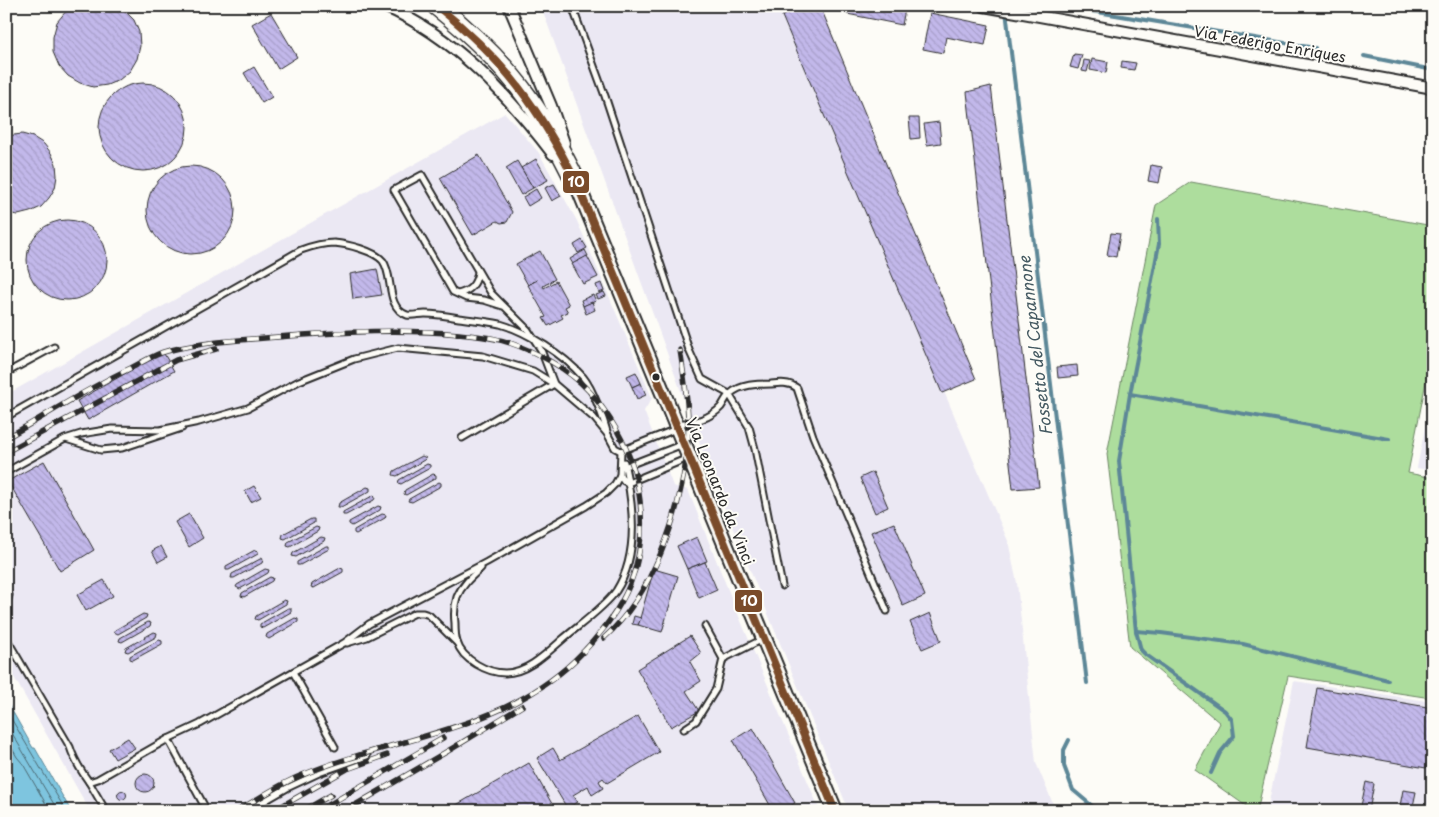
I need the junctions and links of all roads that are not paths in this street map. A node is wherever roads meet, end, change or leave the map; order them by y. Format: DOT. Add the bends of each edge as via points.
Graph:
graph roads {
  1 [pos="384,6"];
  2 [pos="437,6"];
  3 [pos="509,6"];
  4 [pos="572,6"];
  5 [pos="984,6"];
  6 [pos="1032,12"];
  7 [pos="1433,88"];
  8 [pos="577,184"];
  9 [pos="478,272"];
  10 [pos="457,294"];
  11 [pos="503,306"];
  12 [pos="534,339"];
  13 [pos="54,347"];
  14 [pos="6,374"];
  15 [pos="554,384"];
  16 [pos="729,394"];
  17 [pos="6,417"];
  18 [pos="199,422"];
  19 [pos="677,426"];
  20 [pos="608,435"];
  21 [pos="462,438"];
  22 [pos="66,439"];
  23 [pos="684,444"];
  24 [pos="622,452"];
  25 [pos="689,458"];
  26 [pos="623,467"];
  27 [pos="6,472"];
  28 [pos="620,475"];
  29 [pos="628,483"];
  30 [pos="487,562"];
  31 [pos="782,586"];
  32 [pos="9,595"];
  33 [pos="6,606"];
  34 [pos="887,611"];
  35 [pos="705,626"];
  36 [pos="6,630"];
  37 [pos="764,639"];
  38 [pos="344,643"];
  39 [pos="457,643"];
  40 [pos="722,658"];
  41 [pos="293,672"];
  42 [pos="684,729"];
  43 [pos="168,739"];
  44 [pos="335,747"];
  45 [pos="367,756"];
  46 [pos="89,782"];
  47 [pos="106,811"];
  48 [pos="207,811"];
  49 [pos="247,811"];
  50 [pos="835,811"];
  1 -- 8 [label="street, Via Leonardo da Vinci" via="440,39 479,70 524,116"];
  2 -- 8 [label="highway" via="490,53 527,97"];
  3 -- 8 [label="street, Via Leonardo da Vinci" via="554,113"];
  4 -- 16 [label="lane" via="689,350 702,379"];
  5 -- 6 [label="street, Via Federigo Enriques"];
  6 -- 7 [label="street, Via Federigo Enriques"];
  8 -- 19 [label="main road, Via Leonardo da Vinci"];
  9 -- 10 [label="lane" via="473,286"];
  9 -- 10 [label="lane" via="422,175 394,190 443,276"];
  9 -- 11 [label="lane"];
  10 -- 11 [label="lane"];
  11 -- 12 [label="lane"];
  12 -- 15 [label="lane"];
  12 -- 17 [label="lane" via="500,324 427,314 407,315 398,309 383,261 356,247 336,243 314,245"];
  12 -- 20 [label="lane" via="584,378 603,416"];
  13 -- 14 [label="lane"];
  15 -- 18 [label="lane" via="533,371 483,356 398,348 354,359 299,381 248,408"];
  15 -- 20 [label="lane" via="594,418"];
  15 -- 21 [label="lane"];
  16 -- 19 [label="lane" via="720,407 707,416"];
  16 -- 31 [label="lane" via="749,427"];
  16 -- 34 [label="lane" via="749,384 781,383 797,388 813,436"];
  18 -- 22 [label="lane" via="160,430 112,429"];
  18 -- 22 [label="lane" via="122,448 101,450"];
  19 -- 23 [label="main road, Via Leonardo da Vinci"];
  19 -- 24 [label="lane"];
  20 -- 24 [label="lane" via="615,448"];
  22 -- 27 [label="lane"];
  23 -- 25 [label="main road, Via Leonardo da Vinci"];
  23 -- 26 [label="lane"];
  24 -- 26 [label="lane"];
  25 -- 29 [label="lane"];
  25 -- 37 [label="main road, Via Leonardo da Vinci"];
  26 -- 28 [label="lane"];
  26 -- 29 [label="lane"];
  28 -- 29 [label="lane"];
  28 -- 30 [label="lane" via="611,488 593,501"];
  29 -- 39 [label="lane" via="632,524 630,549 625,571 610,598 536,662 521,669 507,673 480,667"];
  30 -- 38 [label="lane" via="368,624"];
  30 -- 39 [label="lane" via="468,580 456,599"];
  32 -- 33 [label="lane"];
  35 -- 40 [label="lane"];
  36 -- 46 [label="lane" via="8,642"];
  37 -- 40 [label="lane"];
  37 -- 50 [label="main road, Via Leonardo da Vinci"];
  38 -- 39 [label="lane" via="367,637 415,613 429,615"];
  38 -- 41 [label="lane"];
  40 -- 42 [label="lane" via="716,688 696,721"];
  41 -- 43 [label="lane"];
  41 -- 44 [label="lane"];
  43 -- 46 [label="lane"];
  43 -- 48 [label="lane"];
  45 -- 49 [label="lane" via="286,788"];
  46 -- 47 [label="lane"];
}
